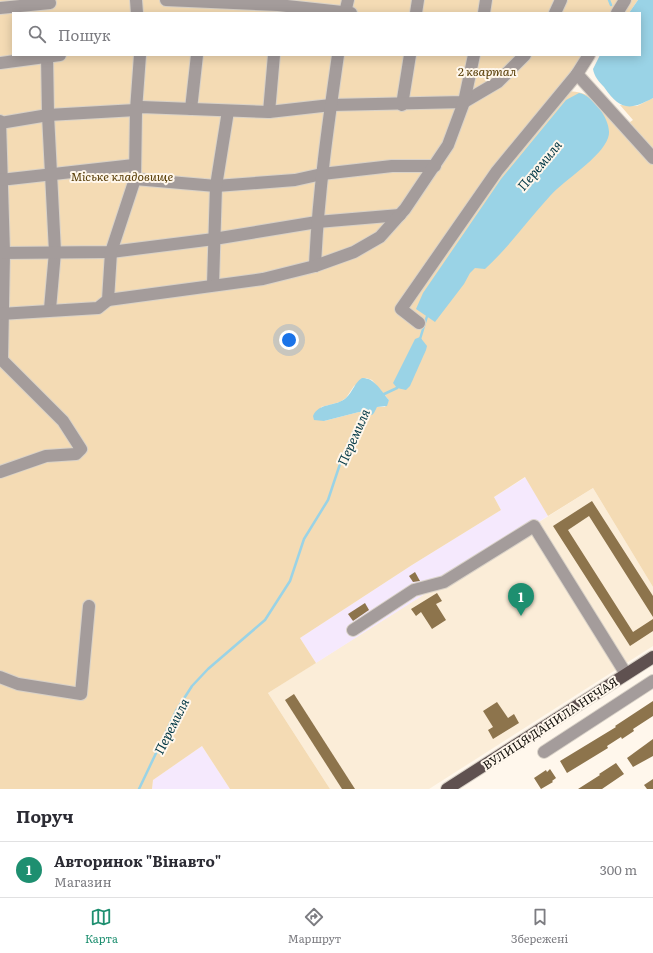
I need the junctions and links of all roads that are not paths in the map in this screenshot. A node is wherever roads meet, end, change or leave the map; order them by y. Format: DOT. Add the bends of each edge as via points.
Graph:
graph roads {
  1 [pos="136,0"];
  2 [pos="166,0"];
  3 [pos="348,0"];
  4 [pos="418,0"];
  5 [pos="486,0"];
  6 [pos="561,0"];
  7 [pos="625,0"];
  8 [pos="50,5"];
  9 [pos="204,5"];
  10 [pos="278,6"];
  11 [pos="0,8"];
  12 [pos="137,12"];
  13 [pos="337,12"];
  14 [pos="347,12"];
  15 [pos="416,12"];
  16 [pos="484,12"];
  17 [pos="555,12"];
  18 [pos="617,12"];
  19 [pos="47,56"];
  20 [pos="140,56"];
  21 [pos="197,56"];
  22 [pos="274,56"];
  23 [pos="338,56"];
  24 [pos="410,56"];
  25 [pos="474,56"];
  26 [pos="524,56"];
  27 [pos="588,56"];
  28 [pos="0,63"];
  29 [pos="577,74"];
  30 [pos="464,102"];
  31 [pos="331,105"];
  32 [pos="402,105"];
  33 [pos="191,109"];
  34 [pos="136,110"];
  35 [pos="228,111"];
  36 [pos="269,112"];
  37 [pos="48,115"];
  38 [pos="0,122"];
  39 [pos="653,158"];
  40 [pos="134,165"];
  41 [pos="435,166"];
  42 [pos="52,174"];
  43 [pos="322,174"];
  44 [pos="1,179"];
  45 [pos="135,179"];
  46 [pos="216,186"];
  47 [pos="400,215"];
  48 [pos="317,222"];
  49 [pos="214,239"];
  50 [pos="55,252"];
  51 [pos="111,252"];
  52 [pos="2,253"];
  53 [pos="315,266"];
  54 [pos="213,286"];
  55 [pos="108,300"];
  56 [pos="50,310"];
  57 [pos="1,313"];
  58 [pos="419,323"];
  59 [pos="1,360"];
  60 [pos="0,472"];
  61 [pos="89,606"];
  62 [pos="353,630"];
  63 [pos="653,656"];
  64 [pos="626,674"];
  65 [pos="0,677"];
  66 [pos="653,681"];
  67 [pos="544,752"];
  68 [pos="447,789"];
  1 -- 12 [label="street"];
  2 -- 9 [label="street"];
  3 -- 14 [label="street"];
  4 -- 15 [label="street"];
  5 -- 16 [label="street"];
  6 -- 17 [label="street"];
  7 -- 18 [label="street"];
  8 -- 11 [label="street"];
  9 -- 10 [label="street"];
  10 -- 13 [label="street"];
  19 -- 28 [label="street"];
  19 -- 37 [label="street"];
  20 -- 34 [label="street"];
  21 -- 33 [label="street"];
  22 -- 36 [label="street"];
  23 -- 31 [label="street"];
  24 -- 32 [label="street"];
  25 -- 30 [label="street"];
  26 -- 30 [label="street" via="498,82"];
  27 -- 29 [label="street"];
  29 -- 39 [label="street"];
  29 -- 58 [label="street" via="497,171 401,309"];
  30 -- 32 [label="street"];
  30 -- 41 [label="street" via="456,127"];
  31 -- 32 [label="street"];
  31 -- 36 [label="street"];
  31 -- 43 [label="street"];
  33 -- 34 [label="street" via="141,107"];
  33 -- 35 [label="street"];
  34 -- 37 [label="street"];
  34 -- 40 [label="street"];
  35 -- 36 [label="street"];
  35 -- 46 [label="street"];
  37 -- 38 [label="street"];
  37 -- 42 [label="street"];
  38 -- 44 [label="street"];
  40 -- 42 [label="street"];
  40 -- 45 [label="street"];
  41 -- 43 [label="street" via="392,166"];
  41 -- 47 [label="street"];
  42 -- 44 [label="street"];
  42 -- 50 [label="street"];
  43 -- 46 [label="street" via="295,180"];
  43 -- 48 [label="street"];
  44 -- 52 [label="street"];
  45 -- 46 [label="street"];
  45 -- 51 [label="street"];
  46 -- 49 [label="street"];
  47 -- 48 [label="street"];
  47 -- 53 [label="street" via="380,237 354,252"];
  48 -- 49 [label="street"];
  48 -- 53 [label="street"];
  49 -- 51 [label="street"];
  49 -- 54 [label="street"];
  50 -- 51 [label="street"];
  50 -- 52 [label="street"];
  50 -- 56 [label="street"];
  51 -- 55 [label="street"];
  52 -- 57 [label="street"];
  53 -- 54 [label="street" via="263,279"];
  54 -- 55 [label="street"];
  55 -- 56 [label="street" via="98,308"];
  56 -- 57 [label="street"];
  57 -- 59 [label="street"];
  59 -- 60 [label="street" via="63,421 81,449 76,454 46,456"];
  61 -- 65 [label="street" via="82,694 18,684"];
  62 -- 64 [label="street" via="414,590 444,582 534,526"];
  63 -- 64 [label="main road, ВУЛИЦЯ ДАНИЛА НЕЧАЯ"];
  64 -- 68 [label="main road, ВУЛИЦЯ ДАНИЛА НЕЧАЯ"];
  66 -- 67 [label="street"];
}
